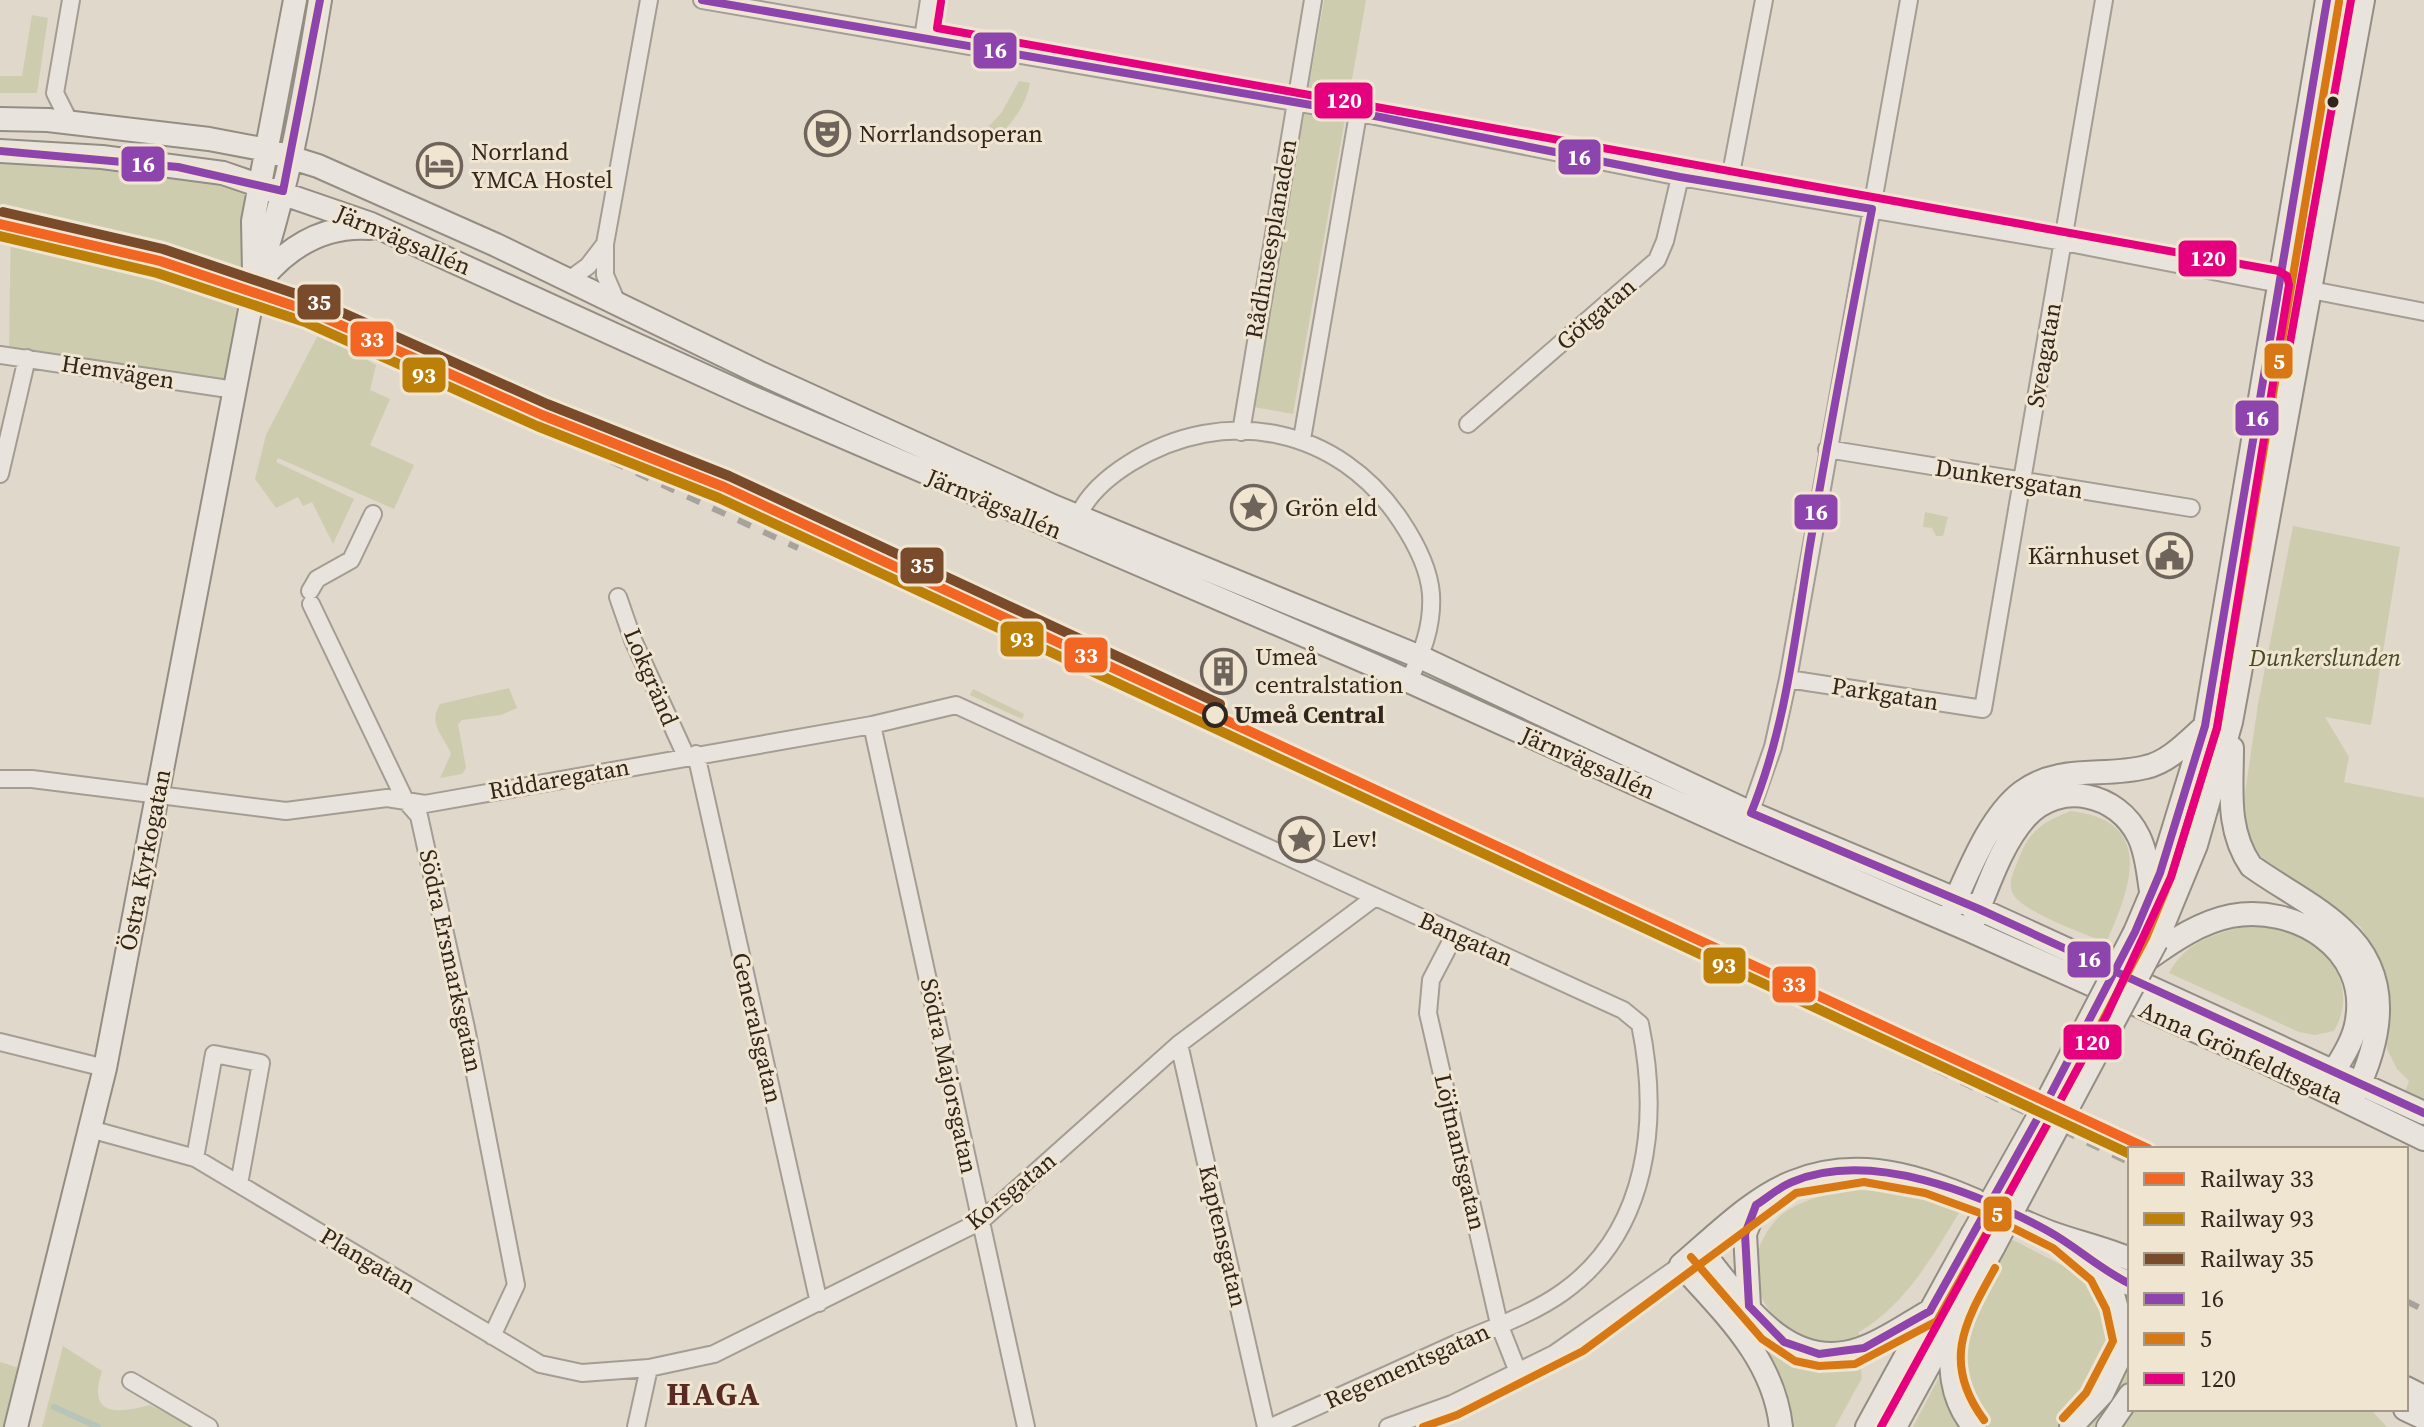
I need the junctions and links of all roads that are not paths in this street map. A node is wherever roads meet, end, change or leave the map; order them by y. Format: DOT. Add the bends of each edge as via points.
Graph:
graph roads {
  1 [pos="71,0"];
  2 [pos="295,0"];
  3 [pos="320,0"];
  4 [pos="649,0"];
  5 [pos="702,0"];
  6 [pos="929,0"];
  7 [pos="1313,0"];
  8 [pos="1764,0"];
  9 [pos="1909,0"];
  10 [pos="2104,0"];
  11 [pos="2327,0"];
  12 [pos="2363,0"];
  13 [pos="923,38"];
  14 [pos="1294,103"];
  15 [pos="1358,114"];
  16 [pos="0,119"];
  17 [pos="70,123"];
  18 [pos="267,150"];
  19 [pos="0,151"];
  20 [pos="291,157"];
  21 [pos="1680,177"];
  22 [pos="259,183"];
  23 [pos="1729,184"];
  24 [pos="283,191"];
  25 [pos="1872,209"];
  26 [pos="391,231"];
  27 [pos="2064,242"];
  28 [pos="605,244"];
  29 [pos="569,280"];
  30 [pos="2277,283"];
  31 [pos="254,289"];
  32 [pos="2312,290"];
  33 [pos="617,303"];
  34 [pos="2424,312"];
  35 [pos="0,355"];
  36 [pos="27,358"];
  37 [pos="235,390"];
  38 [pos="1468,424"];
  39 [pos="1241,432"];
  40 [pos="1302,439"];
  41 [pos="1827,449"];
  42 [pos="0,474"];
  43 [pos="2023,482"];
  44 [pos="2191,508"];
  45 [pos="373,514"];
  46 [pos="1074,527"];
  47 [pos="618,597"];
  48 [pos="1420,657"];
  49 [pos="1788,679"];
  50 [pos="1409,681"];
  51 [pos="956,705"];
  52 [pos="1983,709"];
  53 [pos="2231,722"];
  54 [pos="872,725"];
  55 [pos="2205,726"];
  56 [pos="691,755"];
  57 [pos="0,779"];
  58 [pos="159,796"];
  59 [pos="405,800"];
  60 [pos="1746,823"];
  61 [pos="2151,895"];
  62 [pos="1374,898"];
  63 [pos="1956,899"];
  64 [pos="1979,909"];
  65 [pos="1946,920"];
  66 [pos="1969,930"];
  67 [pos="1455,934"];
  68 [pos="2156,949"];
  69 [pos="0,1042"];
  70 [pos="1179,1044"];
  71 [pos="105,1068"];
  72 [pos="2329,1080"];
  73 [pos="2361,1082"];
  74 [pos="2351,1102"];
  75 [pos="2424,1113"];
  76 [pos="90,1129"];
  77 [pos="2424,1139"];
  78 [pos="195,1158"];
  79 [pos="239,1184"];
  80 [pos="1756,1205"];
  81 [pos="981,1221"];
  82 [pos="2050,1232"];
  83 [pos="1700,1249"];
  84 [pos="2128,1258"];
  85 [pos="1681,1265"];
  86 [pos="2099,1269"];
  87 [pos="2128,1283"];
  88 [pos="819,1303"];
  89 [pos="1749,1306"];
  90 [pos="1930,1311"];
  91 [pos="1499,1324"];
  92 [pos="1952,1324"];
  93 [pos="492,1336"];
  94 [pos="2128,1339"];
  95 [pos="649,1368"];
  96 [pos="1518,1372"];
  97 [pos="131,1381"];
  98 [pos="2128,1398"];
  99 [pos="16,1427"];
  100 [pos="209,1427"];
  101 [pos="636,1427"];
  102 [pos="1026,1427"];
  103 [pos="1268,1427"];
  104 [pos="1388,1427"];
  105 [pos="1781,1427"];
  106 [pos="1867,1427"];
  107 [pos="1895,1427"];
  108 [pos="1974,1427"];
  109 [pos="2071,1427"];
  110 [pos="2108,1427"];
  1 -- 17 [label="street" via="55,93"];
  2 -- 18 [label="main road, Östra Kyrkogatan"];
  3 -- 20 [label="main road, Östra Kyrkogatan"];
  4 -- 28 [label="street"];
  5 -- 13 [label="street"];
  6 -- 13 [label="street"];
  7 -- 14 [label="street, Rådhusesplanaden"];
  8 -- 23 [label="street"];
  9 -- 25 [label="street"];
  10 -- 27 [label="street, Sveagatan"];
  11 -- 30 [label="main road"];
  12 -- 32 [label="main road"];
  13 -- 14 [label="street"];
  14 -- 15 [label="street"];
  14 -- 39 [label="street, Rådhusesplanaden"];
  15 -- 21 [label="street"];
  15 -- 40 [label="street"];
  16 -- 17 [label="main road, Järnvägsallén"];
  17 -- 18 [label="main road, Järnvägsallén"];
  18 -- 20 [label="main road, Järnvägsallén"];
  18 -- 22 [label="main road, Östra Kyrkogatan"];
  19 -- 22 [label="main road, Järnvägsallén" via="116,159"];
  20 -- 24 [label="main road, Östra Kyrkogatan"];
  20 -- 29 [label="main road, Järnvägsallén"];
  21 -- 23 [label="street"];
  21 -- 38 [label="street, Götgatan" via="1657,260"];
  22 -- 24 [label="main road, Järnvägsallén"];
  22 -- 31 [label="main road, Östra Kyrkogatan" via="253,221"];
  23 -- 25 [label="street"];
  24 -- 26 [label="main road, Järnvägsallén"];
  24 -- 31 [label="main road, Östra Kyrkogatan"];
  25 -- 27 [label="street"];
  25 -- 41 [label="street"];
  26 -- 31 [label="main road" via="344,228 313,238 286,252"];
  26 -- 46 [label="main road, Järnvägsallén" via="751,397"];
  27 -- 30 [label="street"];
  27 -- 43 [label="street, Sveagatan"];
  28 -- 29 [label="street"];
  28 -- 33 [label="street" via="605,275"];
  29 -- 33 [label="main road, Järnvägsallén"];
  30 -- 32 [label="street"];
  30 -- 55 [label="main road"];
  31 -- 37 [label="main road, Östra Kyrkogatan"];
  32 -- 34 [label="street"];
  32 -- 53 [label="main road"];
  33 -- 46 [label="main road, Järnvägsallén"];
  35 -- 36 [label="street, Hemvägen"];
  36 -- 37 [label="street, Hemvägen"];
  36 -- 42 [label="street"];
  37 -- 58 [label="main road, Östra Kyrkogatan"];
  39 -- 40 [label="street"];
  39 -- 46 [label="street" via="1203,434 1143,455 1100,486"];
  40 -- 48 [label="street" via="1367,480 1411,537 1431,590 1427,640"];
  41 -- 43 [label="street, Dunkersgatan"];
  41 -- 49 [label="street"];
  43 -- 44 [label="street, Dunkersgatan"];
  43 -- 52 [label="street, Sveagatan"];
  45 -- 59 [label="street, Södra Ersmarksgatan" via="351,560 317,579 310,597"];
  46 -- 48 [label="main road, Järnvägsallén"];
  46 -- 50 [label="main road, Järnvägsallén"];
  47 -- 56 [label="street, Lokgränd" via="633,640"];
  48 -- 50 [label="street"];
  48 -- 60 [label="main road, Järnvägsallén"];
  49 -- 52 [label="street, Parkgatan"];
  49 -- 60 [label="street" via="1773,747"];
  50 -- 60 [label="main road, Järnvägsallén"];
  51 -- 54 [label="street, Riddaregatan"];
  51 -- 62 [label="street, Bangatan"];
  53 -- 68 [label="main road" via="2196,845"];
  53 -- 73 [label="main road" via="2232,816 2241,851 2251,866 2342,928 2373,975 2378,1035"];
  54 -- 56 [label="street, Riddaregatan"];
  54 -- 81 [label="street, Södra Majorsgatan"];
  55 -- 61 [label="main road"];
  55 -- 63 [label="main road" via="2147,767 2059,775 2019,794 1996,823"];
  56 -- 59 [label="street, Riddaregatan" via="425,804"];
  56 -- 88 [label="street, Generalsgatan"];
  57 -- 58 [label="street, Riddaregatan"];
  58 -- 59 [label="street, Riddaregatan" via="286,811"];
  58 -- 71 [label="main road, Östra Kyrkogatan"];
  59 -- 93 [label="street, Södra Ersmarksgatan" via="419,816 516,1285"];
  60 -- 63 [label="main road, Järnvägsallén"];
  60 -- 65 [label="main road, Järnvägsallén"];
  61 -- 64 [label="main road" via="2144,849 2120,812 2096,798 2069,795 2026,817"];
  61 -- 90 [label="main road, bridge" via="2045,1105"];
  62 -- 67 [label="street, Bangatan"];
  62 -- 70 [label="street, Korsgatan"];
  63 -- 64 [label="main road, Anna Grönfeldtsgata"];
  63 -- 65 [label="main road"];
  64 -- 66 [label="main road"];
  64 -- 72 [label="main road, Anna Grönfeldtsgata"];
  65 -- 66 [label="main road, Järnvägsallén"];
  66 -- 72 [label="main road, Anna Grönfeldtsgata"];
  67 -- 91 [label="street, Löjtnantsgatan" via="1431,980 1428,1013"];
  67 -- 91 [label="street, Bangatan" via="1623,1010 1640,1024 1645,1048 1647,1135 1631,1211 1587,1274 1560,1294"];
  68 -- 72 [label="main road" via="2209,922 2250,913 2277,914 2314,930 2338,951 2356,988 2357,1022"];
  68 -- 92 [label="main road, bridge"];
  69 -- 71 [label="street"];
  70 -- 81 [label="street, Korsgatan"];
  70 -- 103 [label="street, Kaptensgatan"];
  71 -- 76 [label="main road, Östra Kyrkogatan"];
  72 -- 73 [label="main road, Anna Grönfeldtsgata"];
  72 -- 74 [label="main road, Anna Grönfeldtsgata"];
  73 -- 74 [label="main road"];
  73 -- 75 [label="main road, Anna Grönfeldtsgata"];
  74 -- 77 [label="main road, Anna Grönfeldtsgata"];
  76 -- 78 [label="street, Plangatan"];
  76 -- 99 [label="main road, Östra Kyrkogatan"];
  78 -- 79 [label="street, Plangatan"];
  78 -- 79 [label="street" via="214,1054 261,1063"];
  79 -- 93 [label="street, Plangatan"];
  80 -- 82 [label="main road" via="1791,1182 1833,1171 1875,1170 1921,1178"];
  80 -- 83 [label="main road"];
  80 -- 89 [label="main road" via="1745,1234"];
  81 -- 88 [label="street, Korsgatan"];
  81 -- 102 [label="street, Södra Majorsgatan"];
  82 -- 84 [label="main road"];
  82 -- 86 [label="main road"];
  83 -- 85 [label="main road"];
  83 -- 89 [label="main road"];
  85 -- 96 [label="street" via="1577,1341"];
  85 -- 105 [label="main road" via="1752,1347"];
  86 -- 87 [label="main road"];
  86 -- 94 [label="main road"];
  88 -- 95 [label="street, Korsgatan" via="714,1354"];
  89 -- 90 [label="main road" via="1784,1342 1819,1354 1864,1348"];
  90 -- 106 [label="main road"];
  91 -- 96 [label="street, Löjtnantsgatan"];
  91 -- 103 [label="street, Regementsgatan"];
  92 -- 107 [label="main road"];
  92 -- 108 [label="main road" via="1950,1376"];
  93 -- 95 [label="street, Plangatan" via="540,1364 582,1373"];
  94 -- 109 [label="main road" via="2102,1394"];
  95 -- 101 [label="street"];
  96 -- 104 [label="street"];
  97 -- 100 [label="street"];
  98 -- 110 [label="main road"];
}
